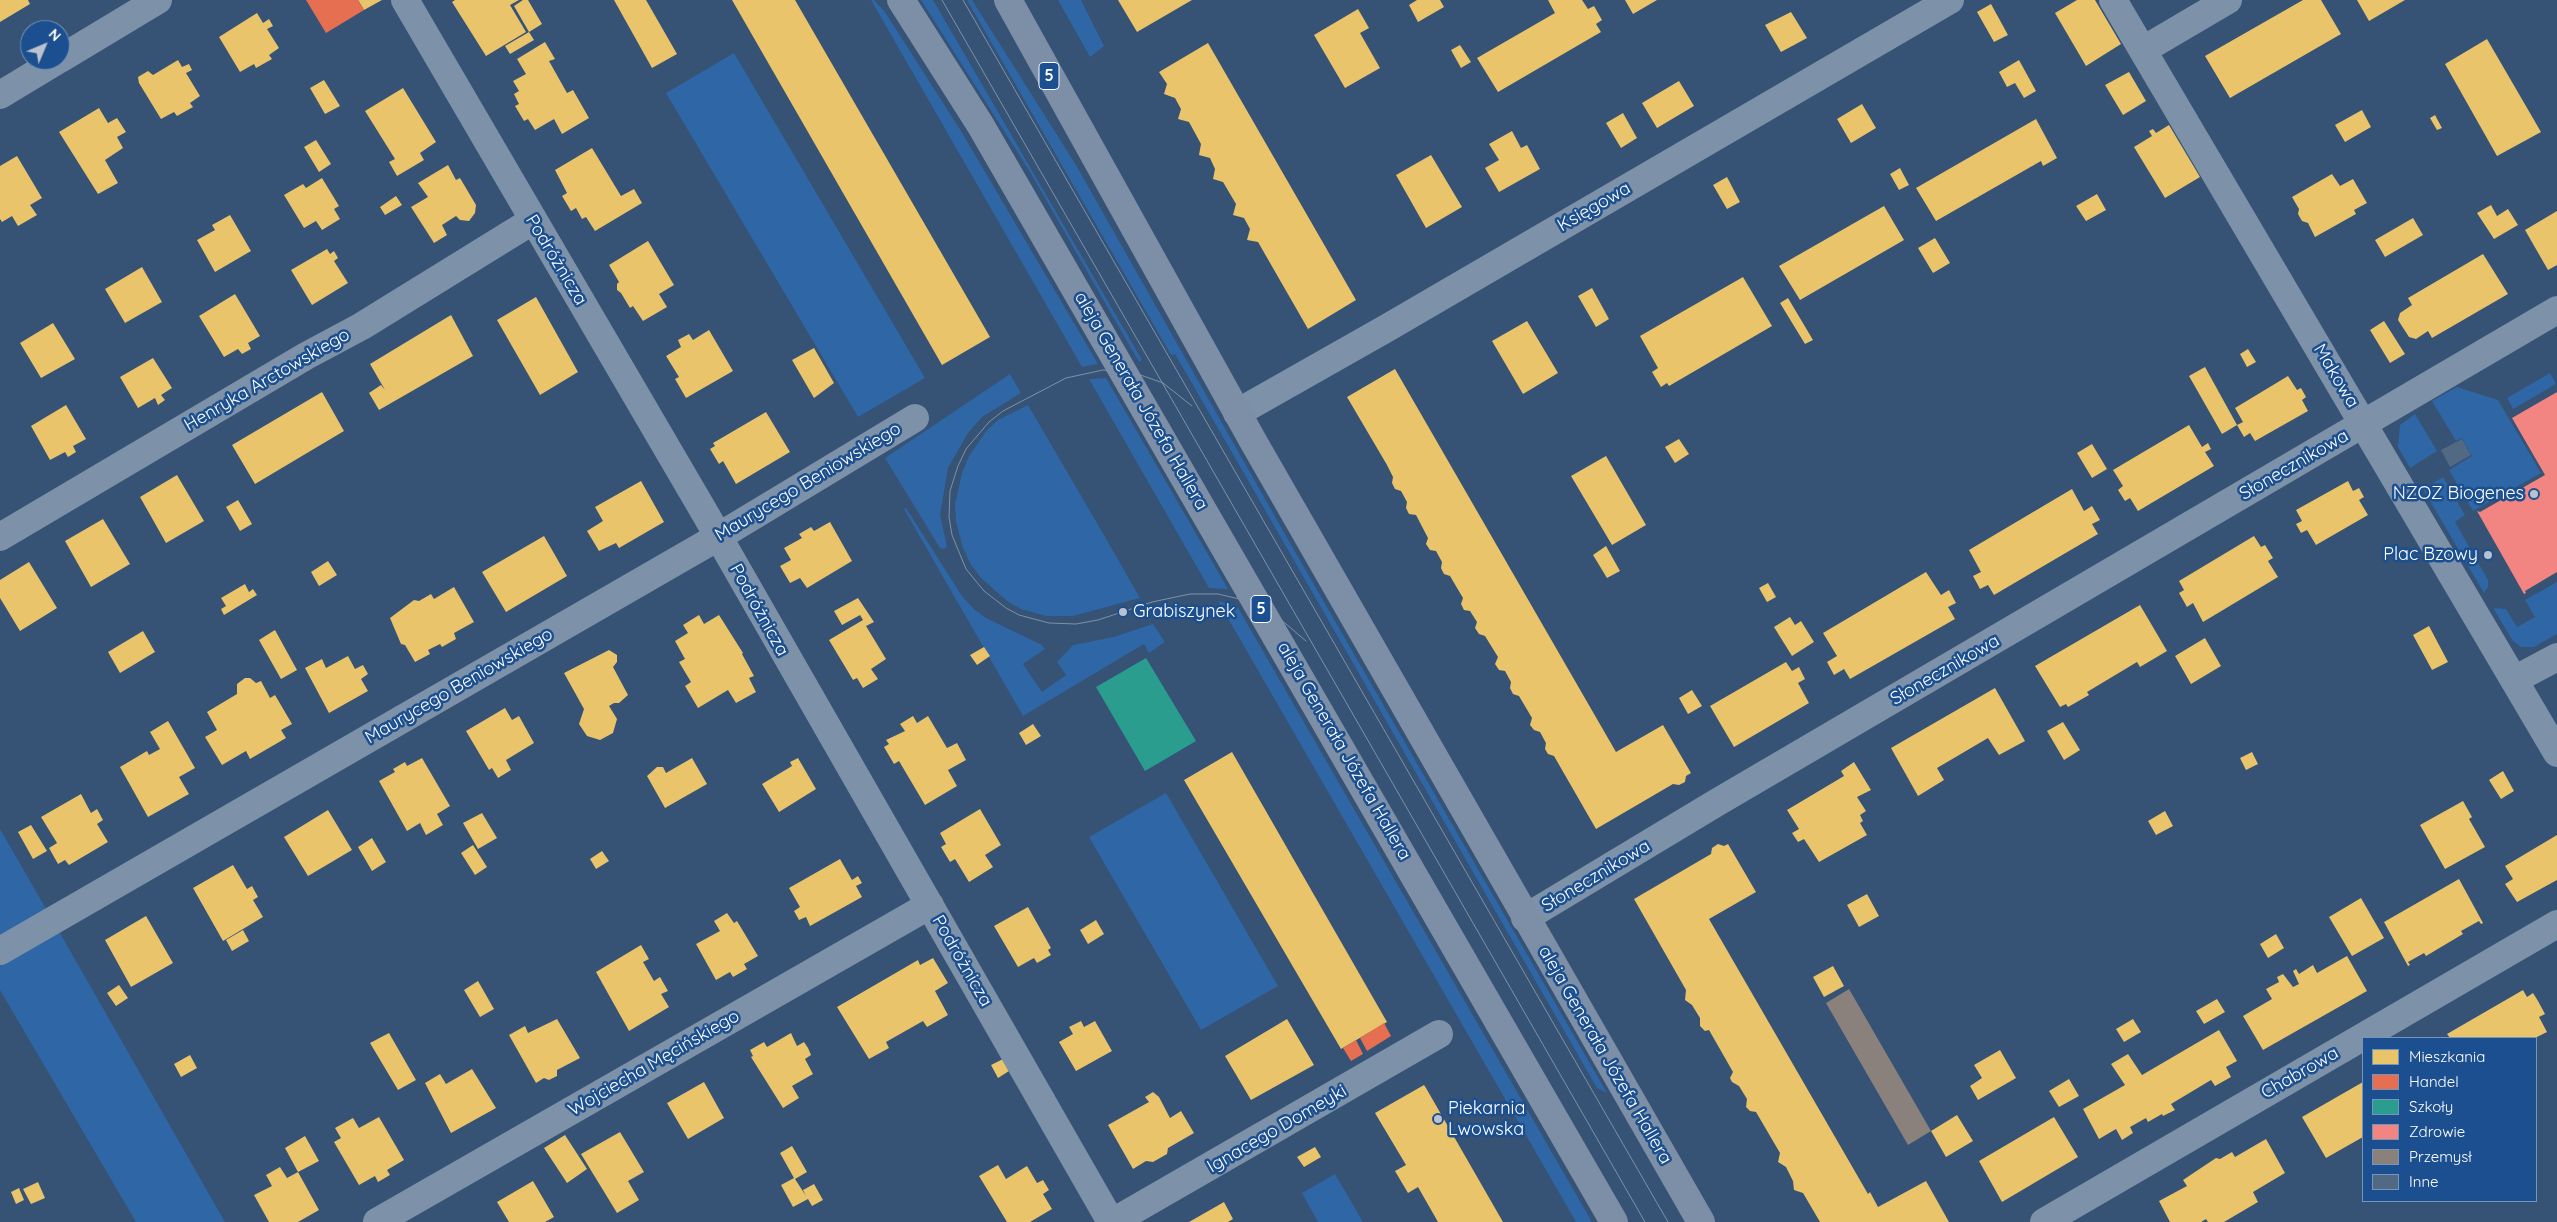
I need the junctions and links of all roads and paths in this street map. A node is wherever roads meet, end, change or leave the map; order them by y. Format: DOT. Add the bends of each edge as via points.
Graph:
graph roads {
  1 [pos="158,0"];
  2 [pos="405,0"];
  3 [pos="900,0"];
  4 [pos="1008,0"];
  5 [pos="1950,0"];
  6 [pos="2113,0"];
  7 [pos="2228,0"];
  8 [pos="2143,50"];
  9 [pos="70,53"];
  10 [pos="42,70"];
  11 [pos="0,95"];
  12 [pos="532,221"];
  13 [pos="2557,310"];
  14 [pos="1237,413"];
  15 [pos="915,418"];
  16 [pos="2365,424"];
  17 [pos="0,537"];
  18 [pos="718,537"];
  19 [pos="2557,657"];
  20 [pos="2514,680"];
  21 [pos="2557,753"];
  22 [pos="930,905"];
  23 [pos="1525,918"];
  24 [pos="2557,924"];
  25 [pos="0,951"];
  26 [pos="1439,1034"];
  27 [pos="2362,1037"];
  28 [pos="2362,1037"];
  29 [pos="377,1222"];
  30 [pos="1112,1222"];
  31 [pos="1614,1222"];
  32 [pos="1701,1222"];
  33 [pos="2044,1222"];
  1 -- 9 [label="street"];
  2 -- 12 [label="street, Podróżnicza"];
  3 -- 31 [label="main road, aleja Generała Józefa Hallera / 5" via="982,126"];
  4 -- 14 [label="main road, aleja Generała Józefa Hallera / 5"];
  5 -- 14 [label="street, Księgowa"];
  6 -- 8 [label="street, Makowa"];
  7 -- 8 [label="street"];
  8 -- 16 [label="street, Makowa"];
  10 -- 11 [label="street"];
  12 -- 17 [label="street, Henryka Arctowskiego" via="362,326"];
  12 -- 18 [label="street, Podróżnicza"];
  13 -- 16 [label="street"];
  14 -- 23 [label="main road, aleja Generała Józefa Hallera / 5"];
  15 -- 18 [label="street, Maurycego Beniowskiego"];
  16 -- 20 [label="street, Makowa"];
  16 -- 23 [label="street, Słonecznikowa"];
  18 -- 22 [label="street, Podróżnicza"];
  18 -- 25 [label="street, Maurycego Beniowskiego"];
  19 -- 20 [label="street"];
  20 -- 21 [label="street, Makowa"];
  22 -- 29 [label="street, Wojciecha Męcińskiego"];
  22 -- 30 [label="street, Podróżnicza"];
  23 -- 32 [label="main road, aleja Generała Józefa Hallera / 5"];
  24 -- 28 [label="street, Chabrowa"];
  26 -- 30 [label="street, Ignacego Domeyki"];
  27 -- 33 [label="street, Chabrowa"];
}
